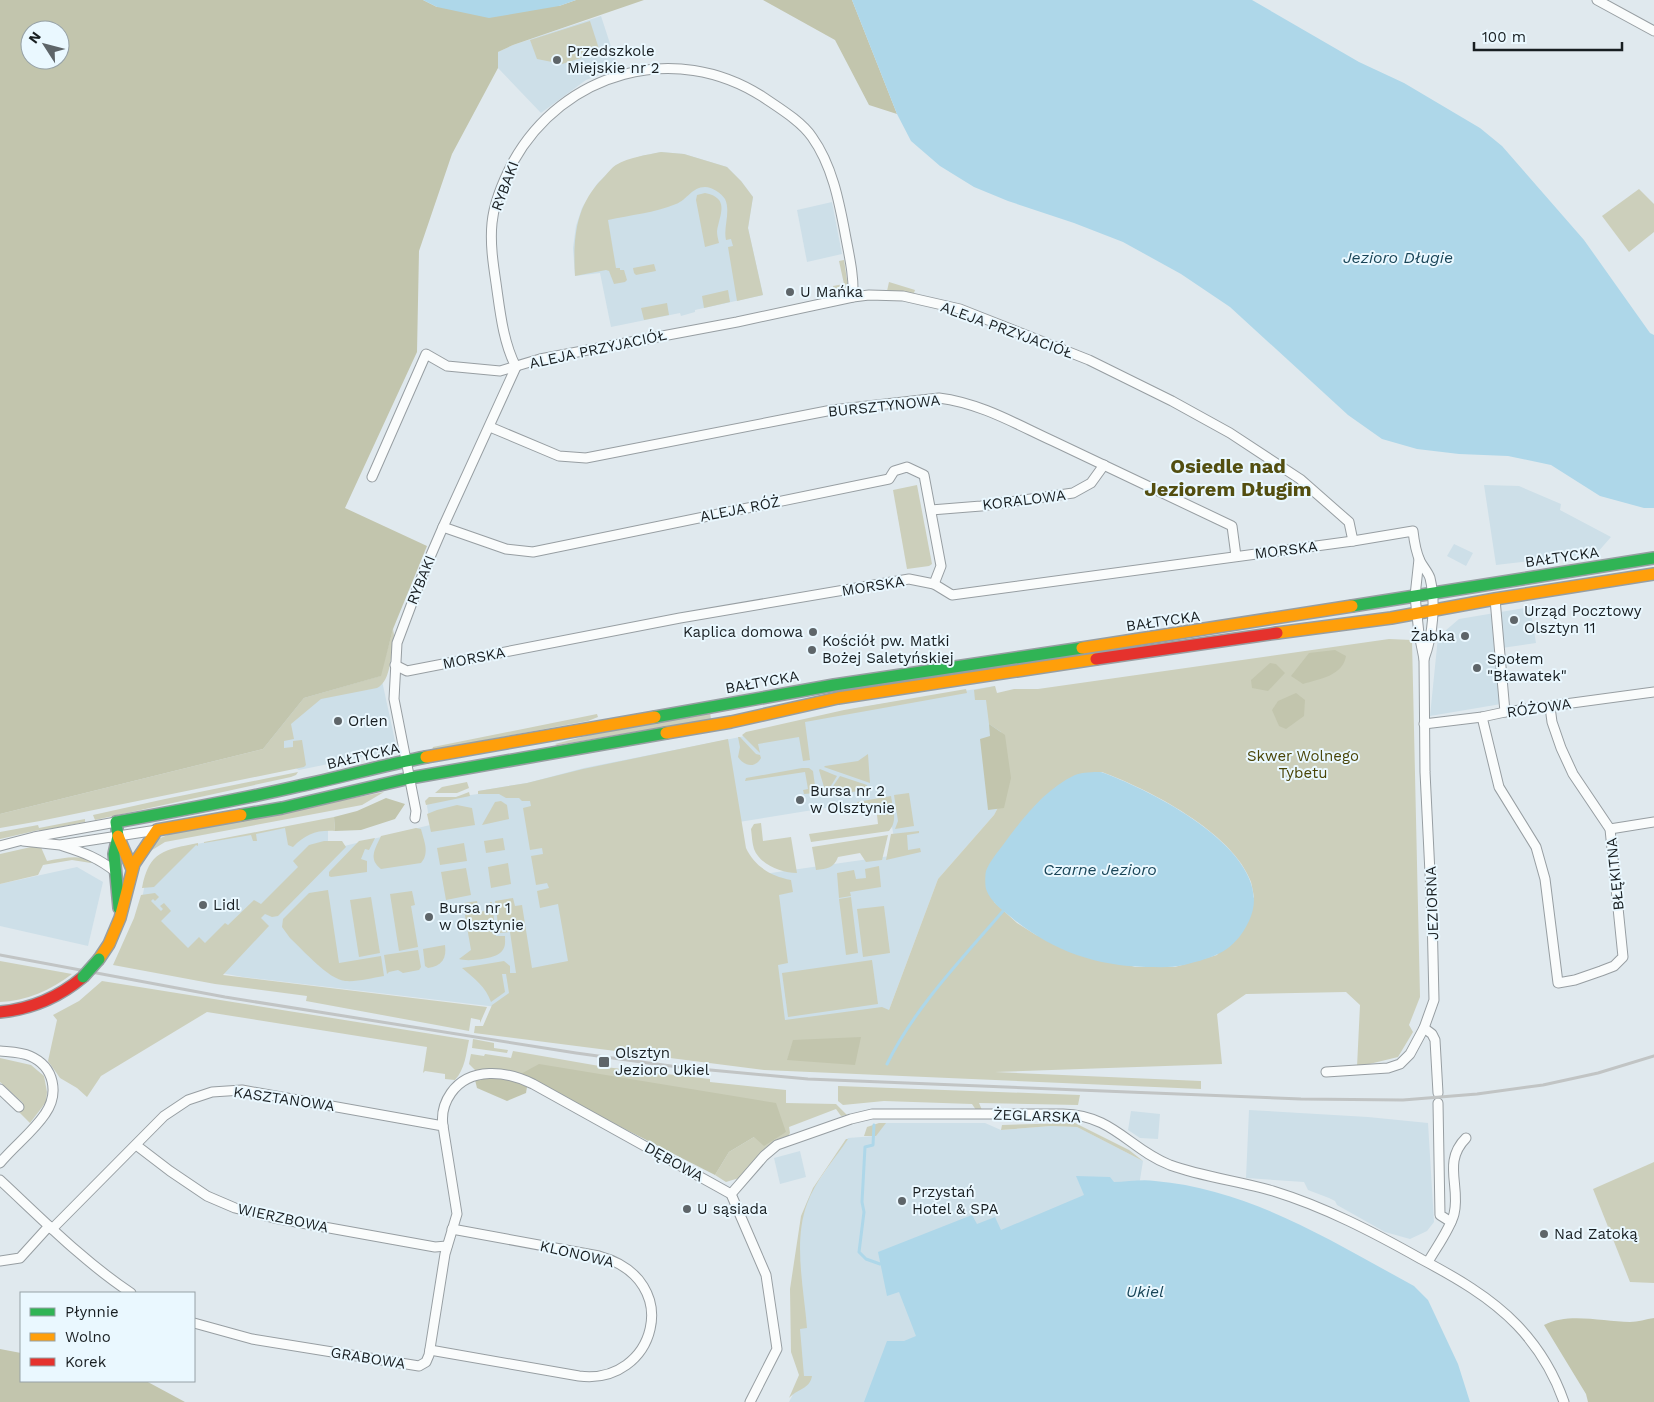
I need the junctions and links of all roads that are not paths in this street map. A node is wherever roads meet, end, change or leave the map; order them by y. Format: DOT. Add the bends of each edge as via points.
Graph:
graph roads {
  1 [pos="1598,0"];
  2 [pos="1654,31"];
  3 [pos="853,297"];
  4 [pos="516,367"];
  5 [pos="490,426"];
  6 [pos="1104,464"];
  7 [pos="372,477"];
  8 [pos="931,510"];
  9 [pos="443,527"];
  10 [pos="1353,541"];
  11 [pos="1236,556"];
  12 [pos="1654,558"];
  13 [pos="1419,559"];
  14 [pos="1654,574"];
  15 [pos="934,584"];
  16 [pos="1432,593"];
  17 [pos="1415,596"];
  18 [pos="1495,599"];
  19 [pos="1433,610"];
  20 [pos="1416,612"];
  21 [pos="1424,659"];
  22 [pos="395,665"];
  23 [pos="1654,692"];
  24 [pos="1550,707"];
  25 [pos="1505,712"];
  26 [pos="1482,718"];
  27 [pos="1424,724"];
  28 [pos="407,761"];
  29 [pos="410,778"];
  30 [pos="415,818"];
  31 [pos="116,822"];
  32 [pos="1654,822"];
  33 [pos="1610,829"];
  34 [pos="157,830"];
  35 [pos="118,836"];
  36 [pos="23,841"];
  37 [pos="60,845"];
  38 [pos="0,846"];
  39 [pos="132,869"];
  40 [pos="116,872"];
  41 [pos="119,916"];
  42 [pos="0,1012"];
  43 [pos="1424,1028"];
  44 [pos="0,1051"];
  45 [pos="1326,1072"];
  46 [pos="0,1089"];
  47 [pos="19,1107"];
  48 [pos="443,1126"];
  49 [pos="1466,1138"];
  50 [pos="136,1145"];
  51 [pos="0,1163"];
  52 [pos="0,1180"];
  53 [pos="731,1194"];
  54 [pos="1451,1222"];
  55 [pos="51,1228"];
  56 [pos="452,1229"];
  57 [pos="446,1246"];
  58 [pos="0,1261"];
  59 [pos="1428,1262"];
  60 [pos="129,1292"];
  61 [pos="195,1323"];
  62 [pos="430,1350"];
  63 [pos="750,1402"];
  64 [pos="1564,1402"];
  1 -- 2 [label="street"];
  3 -- 4 [label="street, ALEJA PRZYJACIÓŁ" via="540,359"];
  3 -- 4 [label="street, RYBAKI" via="852,273 832,176 812,137 802,126 749,88 708,73 675,68 622,74 583,91 544,119 520,150 504,180 491,238 500,308 509,354"];
  3 -- 10 [label="street, ALEJA PRZYJACIÓŁ" via="903,296 960,310 1089,360 1230,433 1300,479 1349,522"];
  4 -- 5 [label="street, RYBAKI"];
  4 -- 7 [label="street, ALEJA PRZYJACIÓŁ" via="500,370 447,366 426,354"];
  5 -- 6 [label="street, BURSZTYNOWA" via="559,456 586,458 832,410 939,398 986,410"];
  5 -- 9 [label="street, RYBAKI"];
  6 -- 8 [label="street, KORALOWA" via="1091,483 1073,493"];
  6 -- 11 [label="street, BURSZTYNOWA" via="1232,526"];
  8 -- 9 [label="street, ALEJA RÓŻ" via="924,475 907,468 894,471 889,479 533,552 506,548"];
  8 -- 15 [label="street, ALEJA RÓŻ" via="940,566"];
  9 -- 22 [label="street, RYBAKI" via="397,643"];
  10 -- 11 [label="street, MORSKA"];
  10 -- 13 [label="street" via="1413,531"];
  11 -- 15 [label="street, MORSKA" via="952,595"];
  12 -- 16 [label="main road, BAŁTYCKA"];
  13 -- 16 [label="street" via="1429,576"];
  13 -- 17 [label="street"];
  14 -- 18 [label="main road, BAŁTYCKA"];
  15 -- 22 [label="street, MORSKA" via="909,579 680,618 407,671"];
  16 -- 17 [label="main road, BAŁTYCKA"];
  16 -- 19 [label="street, JEZIORNA"];
  17 -- 20 [label="street"];
  17 -- 28 [label="main road, BAŁTYCKA" via="834,685"];
  18 -- 19 [label="main road, BAŁTYCKA"];
  18 -- 25 [label="street"];
  19 -- 20 [label="main road, BAŁTYCKA"];
  19 -- 21 [label="street, JEZIORNA" via="1430,642"];
  20 -- 21 [label="street, JEZIORNA"];
  20 -- 29 [label="main road, BAŁTYCKA" via="838,698 731,722"];
  21 -- 27 [label="street, JEZIORNA"];
  22 -- 28 [label="street, RYBAKI" via="394,698"];
  23 -- 24 [label="street, RÓŻOWA"];
  24 -- 25 [label="street, RÓŻOWA"];
  24 -- 33 [label="street, BŁĘKITNA" via="1552,722 1573,774"];
  25 -- 26 [label="street, RÓŻOWA"];
  26 -- 27 [label="street, RÓŻOWA"];
  26 -- 33 [label="street, BŁĘKITNA" via="1499,787 1536,847 1545,879 1558,982 1575,980 1614,966 1622,957"];
  27 -- 43 [label="street, JEZIORNA" via="1434,991 1432,1008"];
  28 -- 29 [label="street, RYBAKI"];
  28 -- 31 [label="main road, BAŁTYCKA" via="209,806"];
  29 -- 30 [label="street, RYBAKI"];
  29 -- 34 [label="main road, BAŁTYCKA" via="282,808"];
  31 -- 35 [label="main road"];
  31 -- 36 [label="street, BAŁTYCKA"];
  32 -- 33 [label="street"];
  34 -- 35 [label="street, BAŁTYCKA"];
  34 -- 39 [label="main road"];
  35 -- 37 [label="street, BAŁTYCKA"];
  35 -- 39 [label="main road"];
  35 -- 40 [label="main road" via="114,854"];
  36 -- 37 [label="street, BAŁTYCKA"];
  36 -- 38 [label="street, BAŁTYCKA"];
  37 -- 40 [label="street, BAŁTYCKA" via="101,860"];
  39 -- 41 [label="main road"];
  40 -- 41 [label="main road"];
  41 -- 42 [label="main road, bridge" via="99,959 70,988 41,1004"];
  43 -- 45 [label="street, JEZIORNA" via="1406,1059 1394,1067"];
  43 -- 54 [label="street" via="1435,1040 1440,1215"];
  44 -- 51 [label="street" via="30,1056 40,1062 51,1076 54,1087 53,1098 44,1116"];
  46 -- 47 [label="street"];
  48 -- 50 [label="street, KASZTANOWA" via="242,1090 212,1092 188,1100 164,1116"];
  48 -- 53 [label="street, DĘBOWA" via="445,1103 462,1080 486,1074 509,1075"];
  48 -- 56 [label="street" via="456,1214"];
  49 -- 54 [label="street" via="1454,1160 1456,1206"];
  50 -- 55 [label="street, KASZTANOWA"];
  50 -- 57 [label="street, WIERZBOWA" via="207,1196 235,1208 435,1247"];
  52 -- 55 [label="street"];
  53 -- 59 [label="street, ŻEGLARSKA" via="777,1145 872,1114 1078,1114 1113,1128 1162,1161 1300,1201 1363,1227"];
  53 -- 63 [label="street" via="766,1275 777,1349"];
  54 -- 59 [label="street"];
  55 -- 58 [label="street, KASZTANOWA" via="20,1258"];
  55 -- 60 [label="street"];
  56 -- 57 [label="street"];
  56 -- 62 [label="street, KLONOWA" via="616,1262 632,1272 645,1288 651,1306 650,1328 643,1346 630,1361 613,1372 596,1377"];
  57 -- 62 [label="street"];
  59 -- 64 [label="street, ŻEGLARSKA" via="1491,1302 1516,1323 1543,1357"];
  61 -- 62 [label="street, GRABOWA" via="252,1339 419,1366 427,1360"];
}
